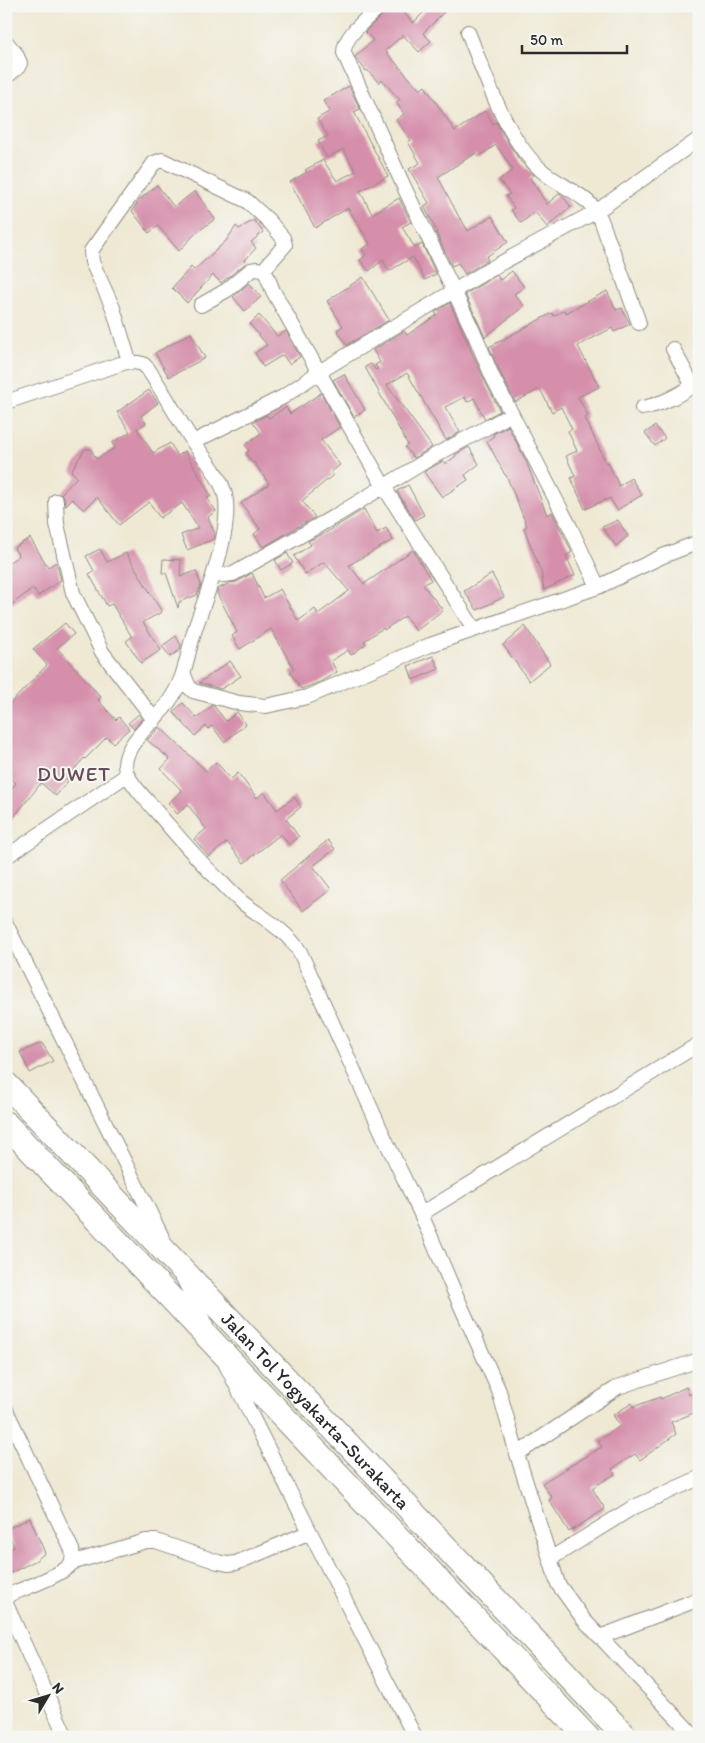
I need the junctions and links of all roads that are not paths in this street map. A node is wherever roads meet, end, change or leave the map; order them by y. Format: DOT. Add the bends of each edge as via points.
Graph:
graph roads {
  1 [pos="380,6"];
  2 [pos="468,32"];
  3 [pos="6,42"];
  4 [pos="6,77"];
  5 [pos="699,139"];
  6 [pos="596,211"];
  7 [pos="265,271"];
  8 [pos="454,291"];
  9 [pos="201,305"];
  10 [pos="639,323"];
  11 [pos="673,349"];
  12 [pos="129,361"];
  13 [pos="319,372"];
  14 [pos="696,384"];
  15 [pos="6,402"];
  16 [pos="642,408"];
  17 [pos="512,414"];
  18 [pos="194,442"];
  19 [pos="384,487"];
  20 [pos="56,501"];
  21 [pos="699,542"];
  22 [pos="213,576"];
  23 [pos="598,587"];
  24 [pos="474,629"];
  25 [pos="184,675"];
  26 [pos="193,691"];
  27 [pos="168,704"];
  28 [pos="154,721"];
  29 [pos="127,774"];
  30 [pos="6,857"];
  31 [pos="6,924"];
  32 [pos="699,1044"];
  33 [pos="6,1084"];
  34 [pos="6,1124"];
  35 [pos="421,1214"];
  36 [pos="699,1360"];
  37 [pos="6,1410"];
  38 [pos="517,1454"];
  39 [pos="699,1478"];
  40 [pos="310,1532"];
  41 [pos="550,1559"];
  42 [pos="72,1563"];
  43 [pos="6,1596"];
  44 [pos="699,1599"];
  45 [pos="6,1604"];
  46 [pos="600,1637"];
  47 [pos="66,1737"];
  48 [pos="415,1737"];
  49 [pos="587,1737"];
  50 [pos="626,1737"];
  51 [pos="695,1737"];
  1 -- 8 [label="street" via="347,39 344,53"];
  2 -- 6 [label="street" via="504,117 527,156 553,180 584,197"];
  3 -- 4 [label="street" via="20,63"];
  5 -- 6 [label="street"];
  6 -- 8 [label="street"];
  6 -- 10 [label="street"];
  7 -- 9 [label="street" via="251,270 228,290"];
  7 -- 12 [label="street" via="285,245 269,221 247,201 162,160 154,163 91,251 92,262 114,308"];
  7 -- 13 [label="street" via="272,291"];
  8 -- 13 [label="street"];
  8 -- 17 [label="street"];
  11 -- 14 [label="street"];
  12 -- 15 [label="street"];
  12 -- 18 [label="street" via="148,369"];
  13 -- 18 [label="street" via="283,397"];
  13 -- 19 [label="street"];
  14 -- 16 [label="street" via="670,400"];
  17 -- 19 [label="street"];
  17 -- 23 [label="street"];
  18 -- 22 [label="street" via="223,490 227,508"];
  19 -- 22 [label="street" via="232,574"];
  19 -- 24 [label="street"];
  20 -- 28 [label="street" via="56,524 73,593 102,652"];
  21 -- 23 [label="street"];
  22 -- 25 [label="street"];
  23 -- 24 [label="street"];
  24 -- 26 [label="street" via="307,697 286,702 266,706 239,703"];
  25 -- 26 [label="street"];
  25 -- 27 [label="street"];
  26 -- 27 [label="street"];
  27 -- 28 [label="street"];
  28 -- 29 [label="street" via="126,754"];
  29 -- 30 [label="street"];
  29 -- 35 [label="street" via="199,861 242,903 296,945"];
  31 -- 40 [label="street"];
  32 -- 35 [label="street"];
  33 -- 50 [label="highway, Jalan Tol Yogyakarta–Surakarta"];
  34 -- 49 [label="highway, Jalan Tol Yogyakarta–Surakarta"];
  35 -- 38 [label="street" via="499,1391"];
  36 -- 38 [label="street" via="618,1387"];
  37 -- 42 [label="street" via="72,1550"];
  38 -- 41 [label="street"];
  39 -- 41 [label="street" via="632,1508"];
  40 -- 42 [label="street" via="236,1563 218,1562 156,1541 146,1541"];
  40 -- 48 [label="street"];
  41 -- 46 [label="street" via="558,1584"];
  42 -- 43 [label="street" via="62,1571"];
  44 -- 46 [label="street"];
  45 -- 47 [label="street"];
  46 -- 51 [label="street"];
}
